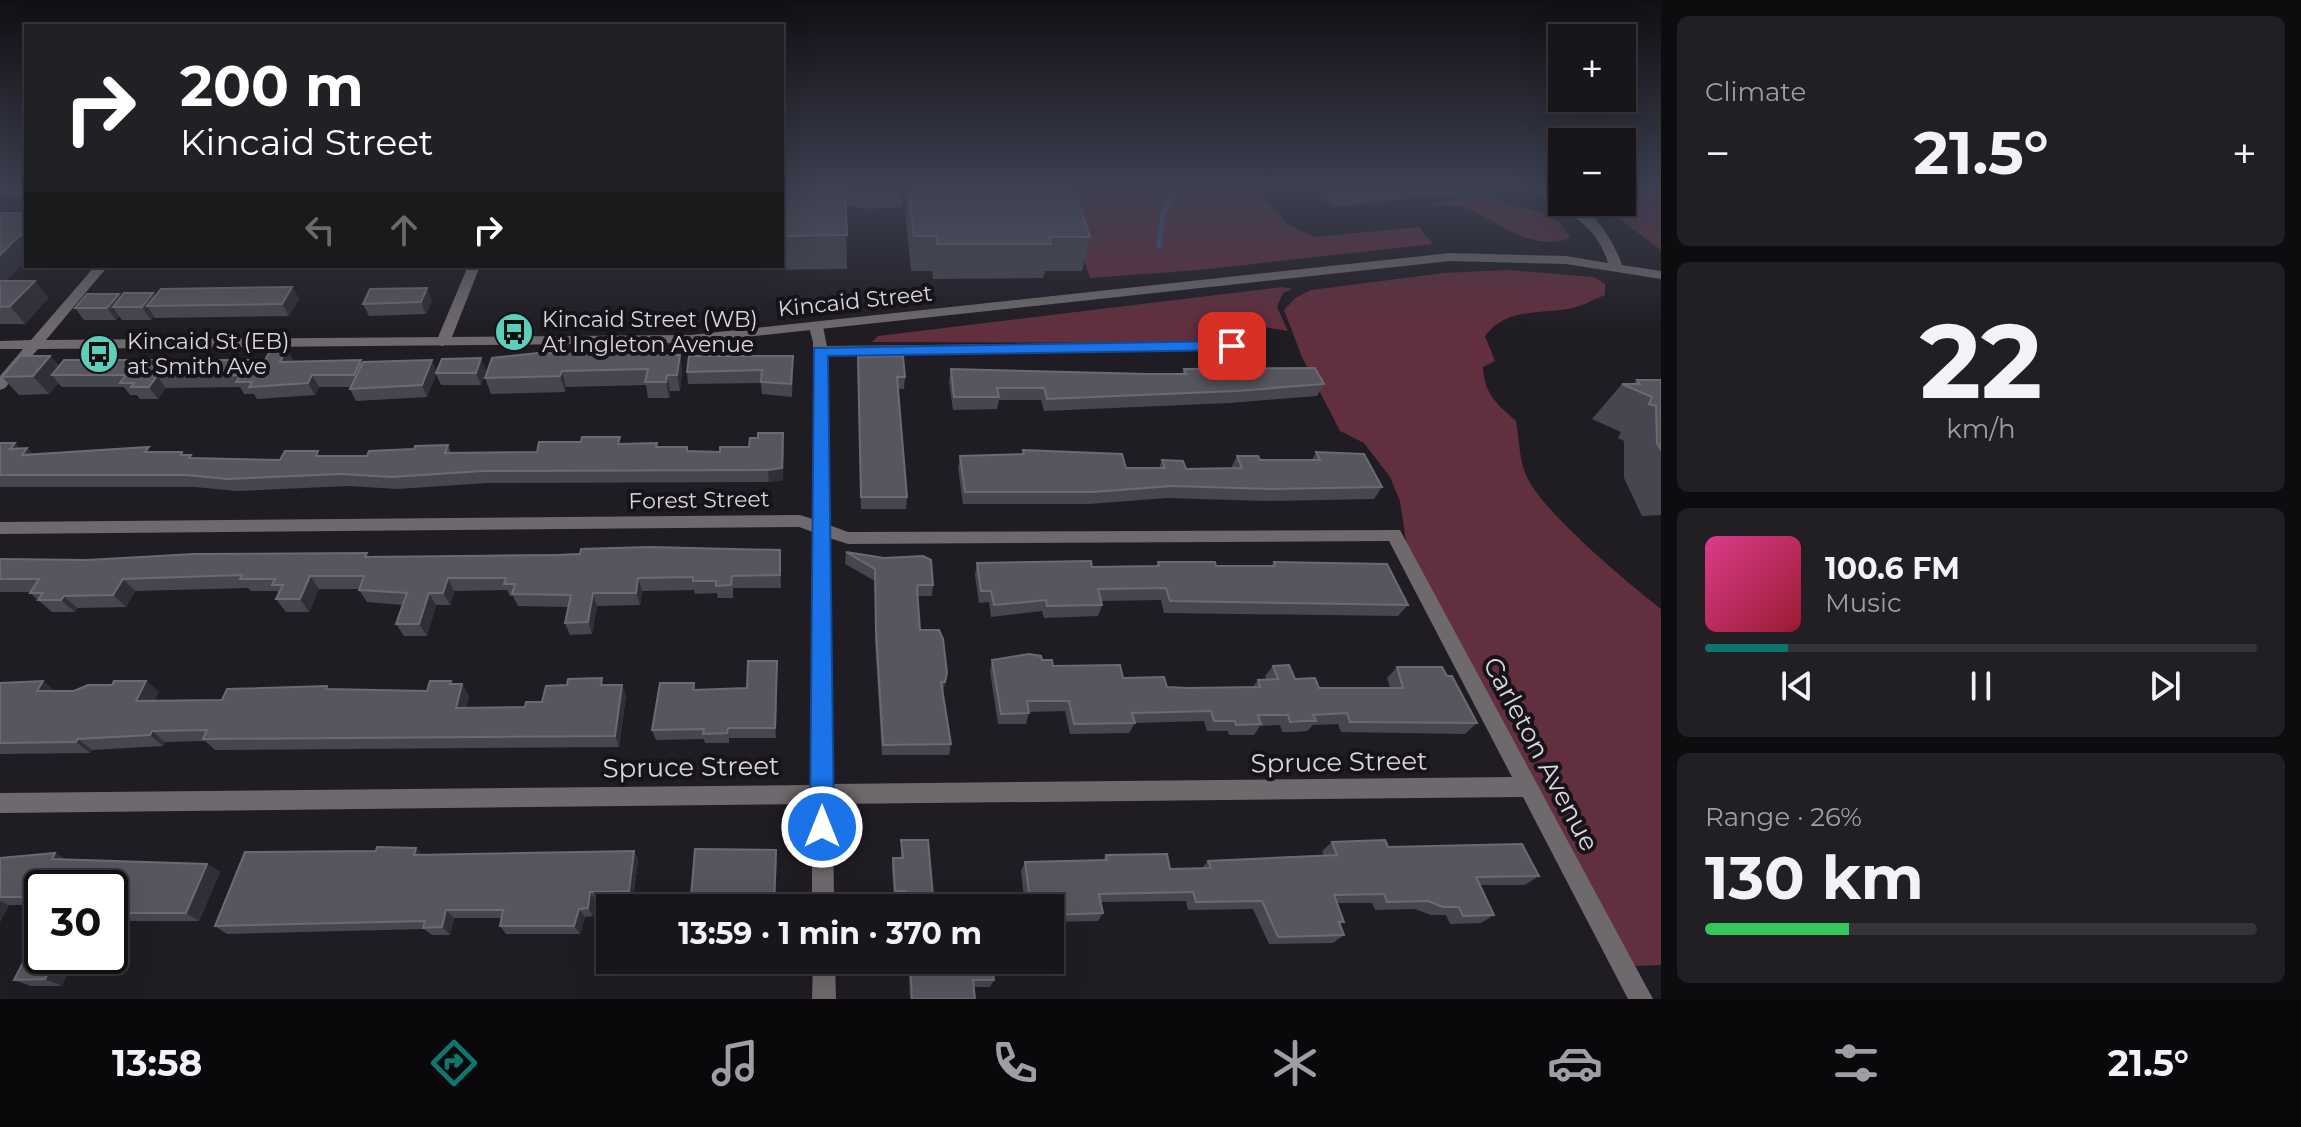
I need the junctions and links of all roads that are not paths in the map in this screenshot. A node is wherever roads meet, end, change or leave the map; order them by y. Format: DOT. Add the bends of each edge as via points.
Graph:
graph roads {
  1 [pos="1604,235"];
  2 [pos="1616,267"];
  3 [pos="100,268"];
  4 [pos="473,268"];
  5 [pos="1661,275"];
  6 [pos="816,327"];
  7 [pos="1257,340"];
  8 [pos="443,342"];
  9 [pos="0,345"];
  10 [pos="34,345"];
  11 [pos="820,351"];
  12 [pos="0,385"];
  13 [pos="0,528"];
  14 [pos="821,531"];
  15 [pos="1394,535"];
  16 [pos="1526,787"];
  17 [pos="823,794"];
  18 [pos="0,803"];
  19 [pos="823,894"];
  20 [pos="824,974"];
  21 [pos="824,999"];
  22 [pos="1641,999"];
  1 -- 2 [label="street"];
  2 -- 5 [label="street, Kincaid Street"];
  2 -- 6 [label="street, Kincaid Street" via="1502,256 1420,259"];
  3 -- 10 [label="street"];
  4 -- 8 [label="street"];
  6 -- 8 [label="street, Kincaid Street" via="677,340"];
  6 -- 11 [label="street"];
  7 -- 11 [label="street" via="1232,346"];
  8 -- 10 [label="street, Kincaid Street"];
  9 -- 10 [label="street, Kincaid Street"];
  10 -- 12 [label="street"];
  11 -- 14 [label="street"];
  13 -- 14 [label="street, Forest Street" via="800,521"];
  14 -- 15 [label="street, Forest Street" via="864,538"];
  14 -- 17 [label="street"];
  15 -- 16 [label="street, Carleton Avenue"];
  16 -- 17 [label="street, Spruce Street"];
  16 -- 22 [label="street, Carleton Avenue"];
  17 -- 18 [label="street, Spruce Street"];
  17 -- 19 [label="street"];
  20 -- 21 [label="street"];
}
